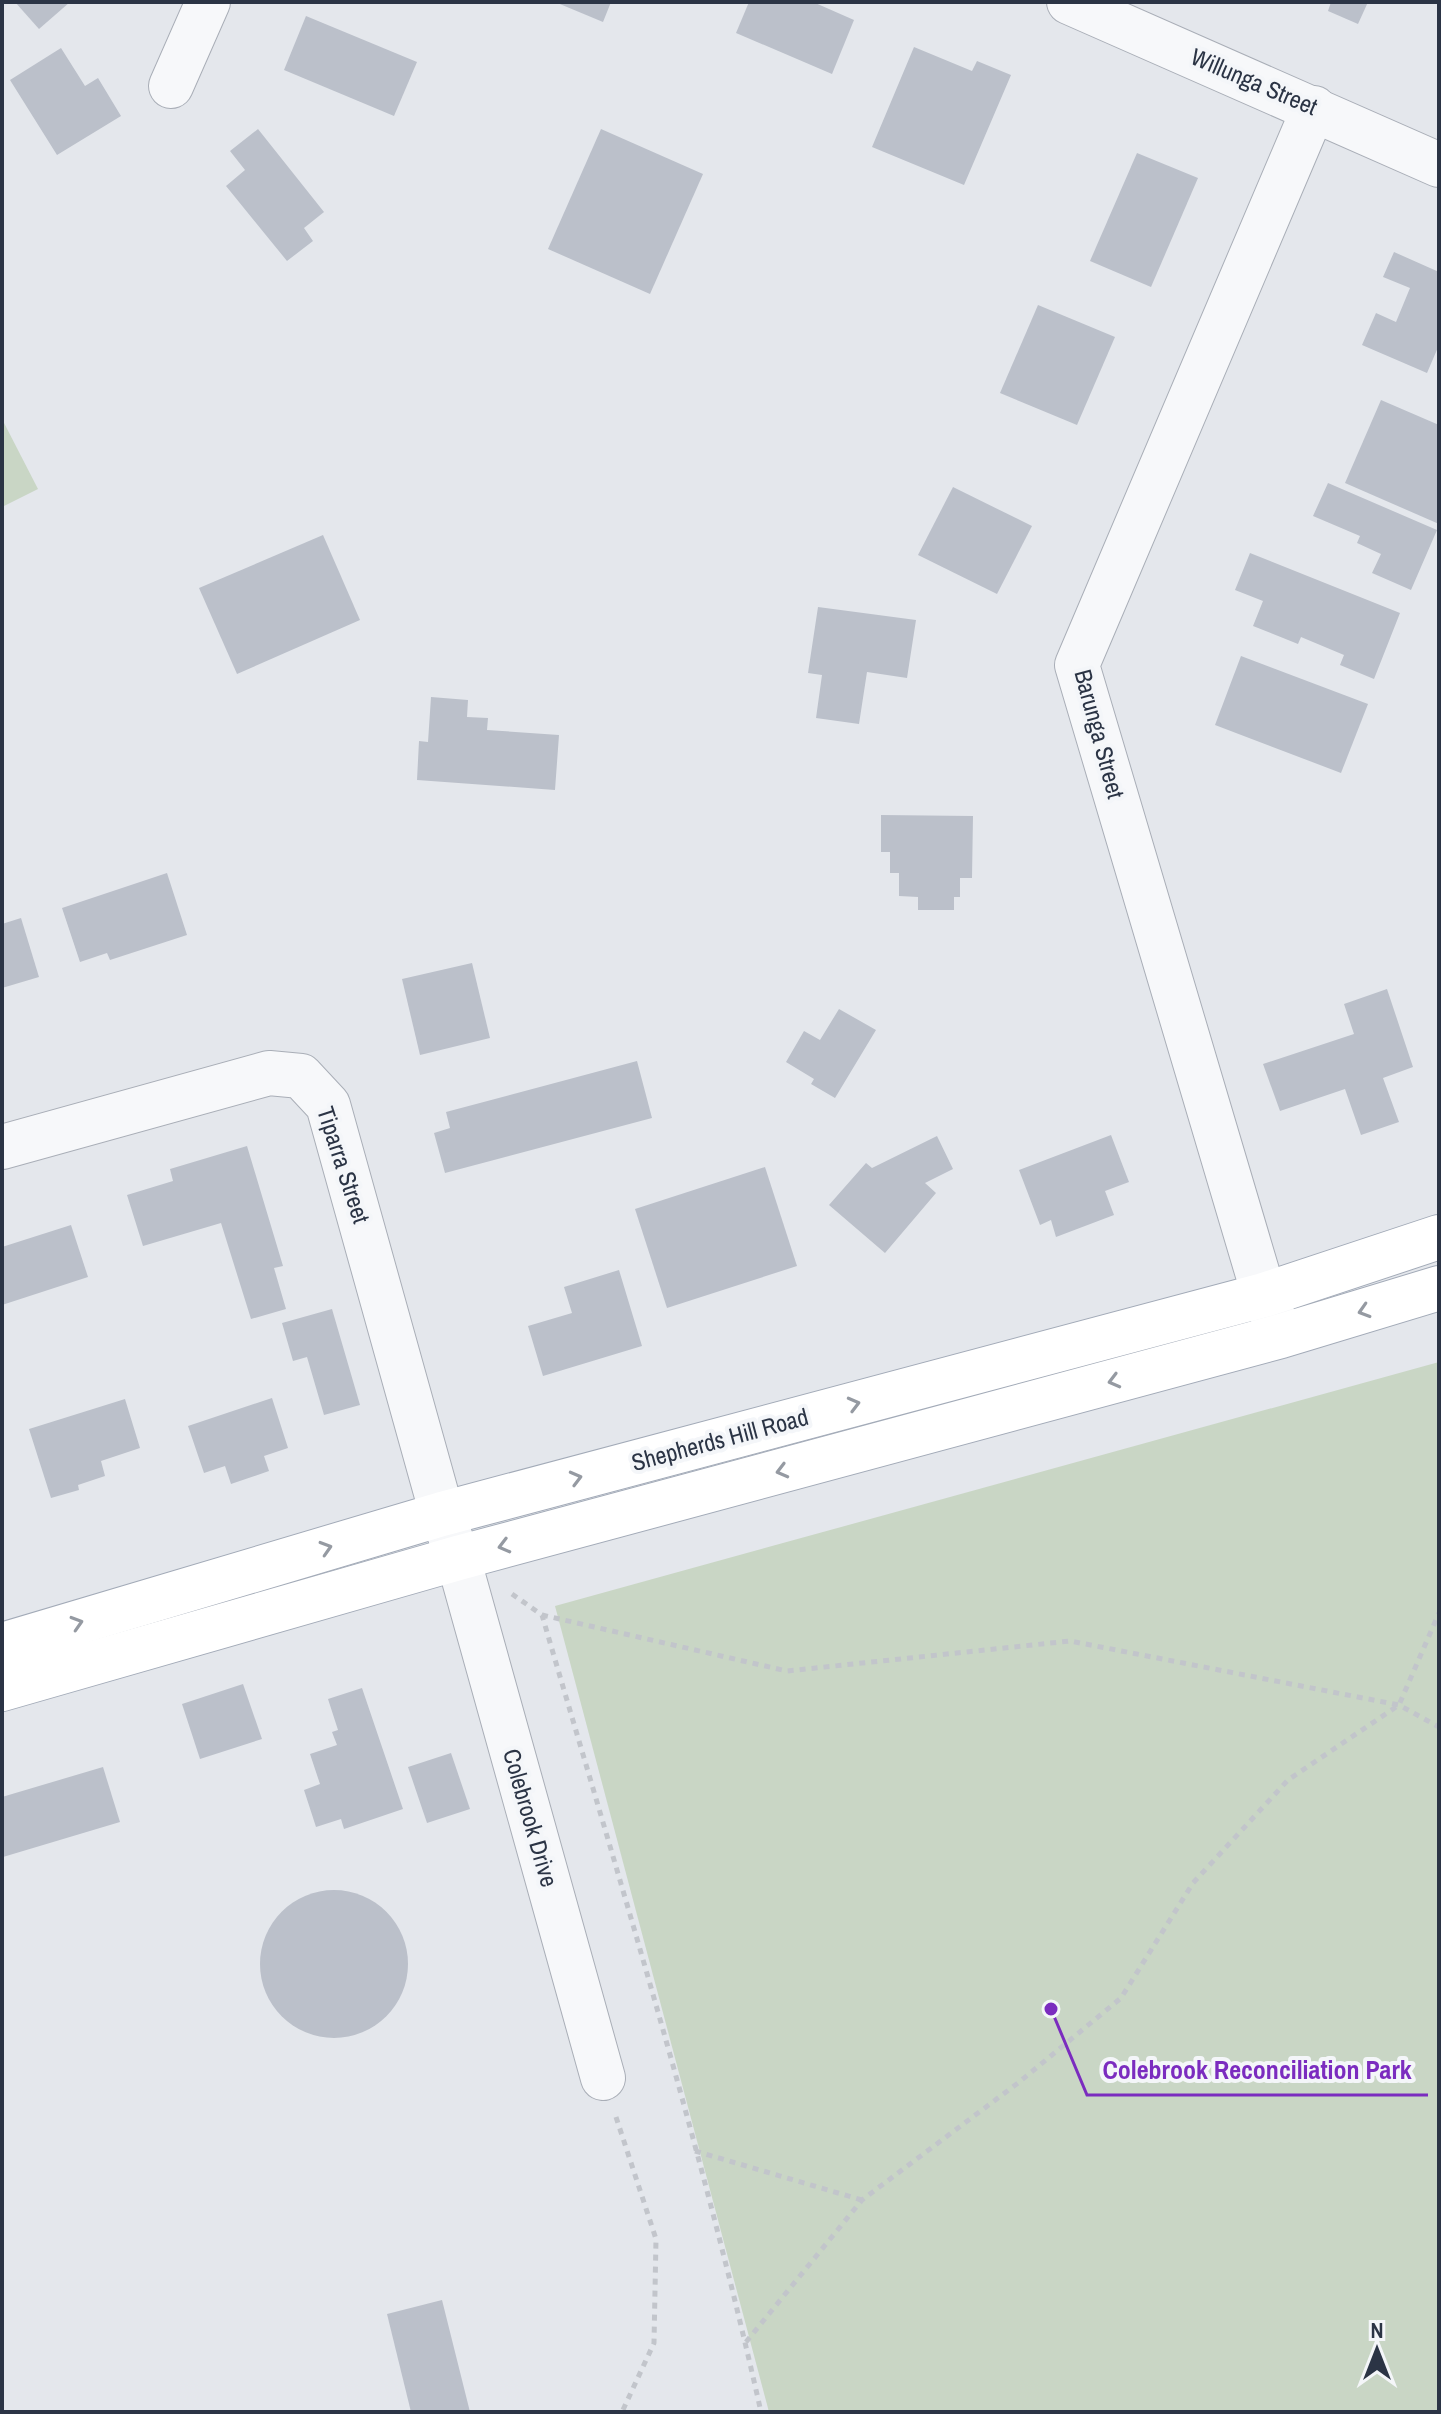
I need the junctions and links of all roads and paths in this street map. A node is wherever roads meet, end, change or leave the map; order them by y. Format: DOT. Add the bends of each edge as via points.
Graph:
graph roads {
  1 [pos="208,2"];
  2 [pos="1069,2"];
  3 [pos="171,86"];
  4 [pos="1314,108"];
  5 [pos="1439,165"];
  6 [pos="2,1147"];
  7 [pos="1439,1237"];
  8 [pos="1439,1288"];
  9 [pos="1264,1295"];
  10 [pos="1281,1336"];
  11 [pos="442,1514"];
  12 [pos="458,1558"];
  13 [pos="1439,1613"];
  14 [pos="542,1615"];
  15 [pos="2,1645"];
  16 [pos="2,1689"];
  17 [pos="1399,1705"];
  18 [pos="1439,1727"];
  19 [pos="603,2078"];
  20 [pos="695,2151"];
  21 [pos="862,2200"];
  22 [pos="746,2342"];
  23 [pos="622,2412"];
  24 [pos="761,2412"];
  1 -- 3 [label="street"];
  2 -- 4 [label="street, Willunga Street"];
  4 -- 5 [label="street, Willunga Street"];
  4 -- 9 [label="street, Barunga Street" via="1077,665"];
  6 -- 11 [label="street, Tiparra Street" via="269,1073 301,1076 328,1105"];
  7 -- 9 [label="main road, Shepherds Hill Road"];
  8 -- 10 [label="main road, Shepherds Hill Road, one-way"];
  9 -- 10 [label="street, Barunga Street"];
  11 -- 9 [label="main road, Shepherds Hill Road, one-way"];
  10 -- 12 [label="main road, Shepherds Hill Road, one-way"];
  11 -- 12 [label="street, Tiparra Street"];
  15 -- 11 [label="main road, Shepherds Hill Road, one-way"];
  12 -- 14 [label="path"];
  12 -- 16 [label="main road, Shepherds Hill Road"];
  12 -- 19 [label="street, Colebrook Drive"];
  13 -- 17 [label="path"];
  14 -- 17 [label="path" via="787,1671 1070,1641"];
  14 -- 20 [label="path"];
  17 -- 18 [label="path"];
  17 -- 21 [label="path" via="1288,1780 1193,1883 1121,1998"];
  19 -- 23 [label="path" via="656,2239 654,2343"];
  20 -- 21 [label="path"];
  20 -- 22 [label="path"];
  21 -- 22 [label="path"];
  22 -- 24 [label="path"];
}
